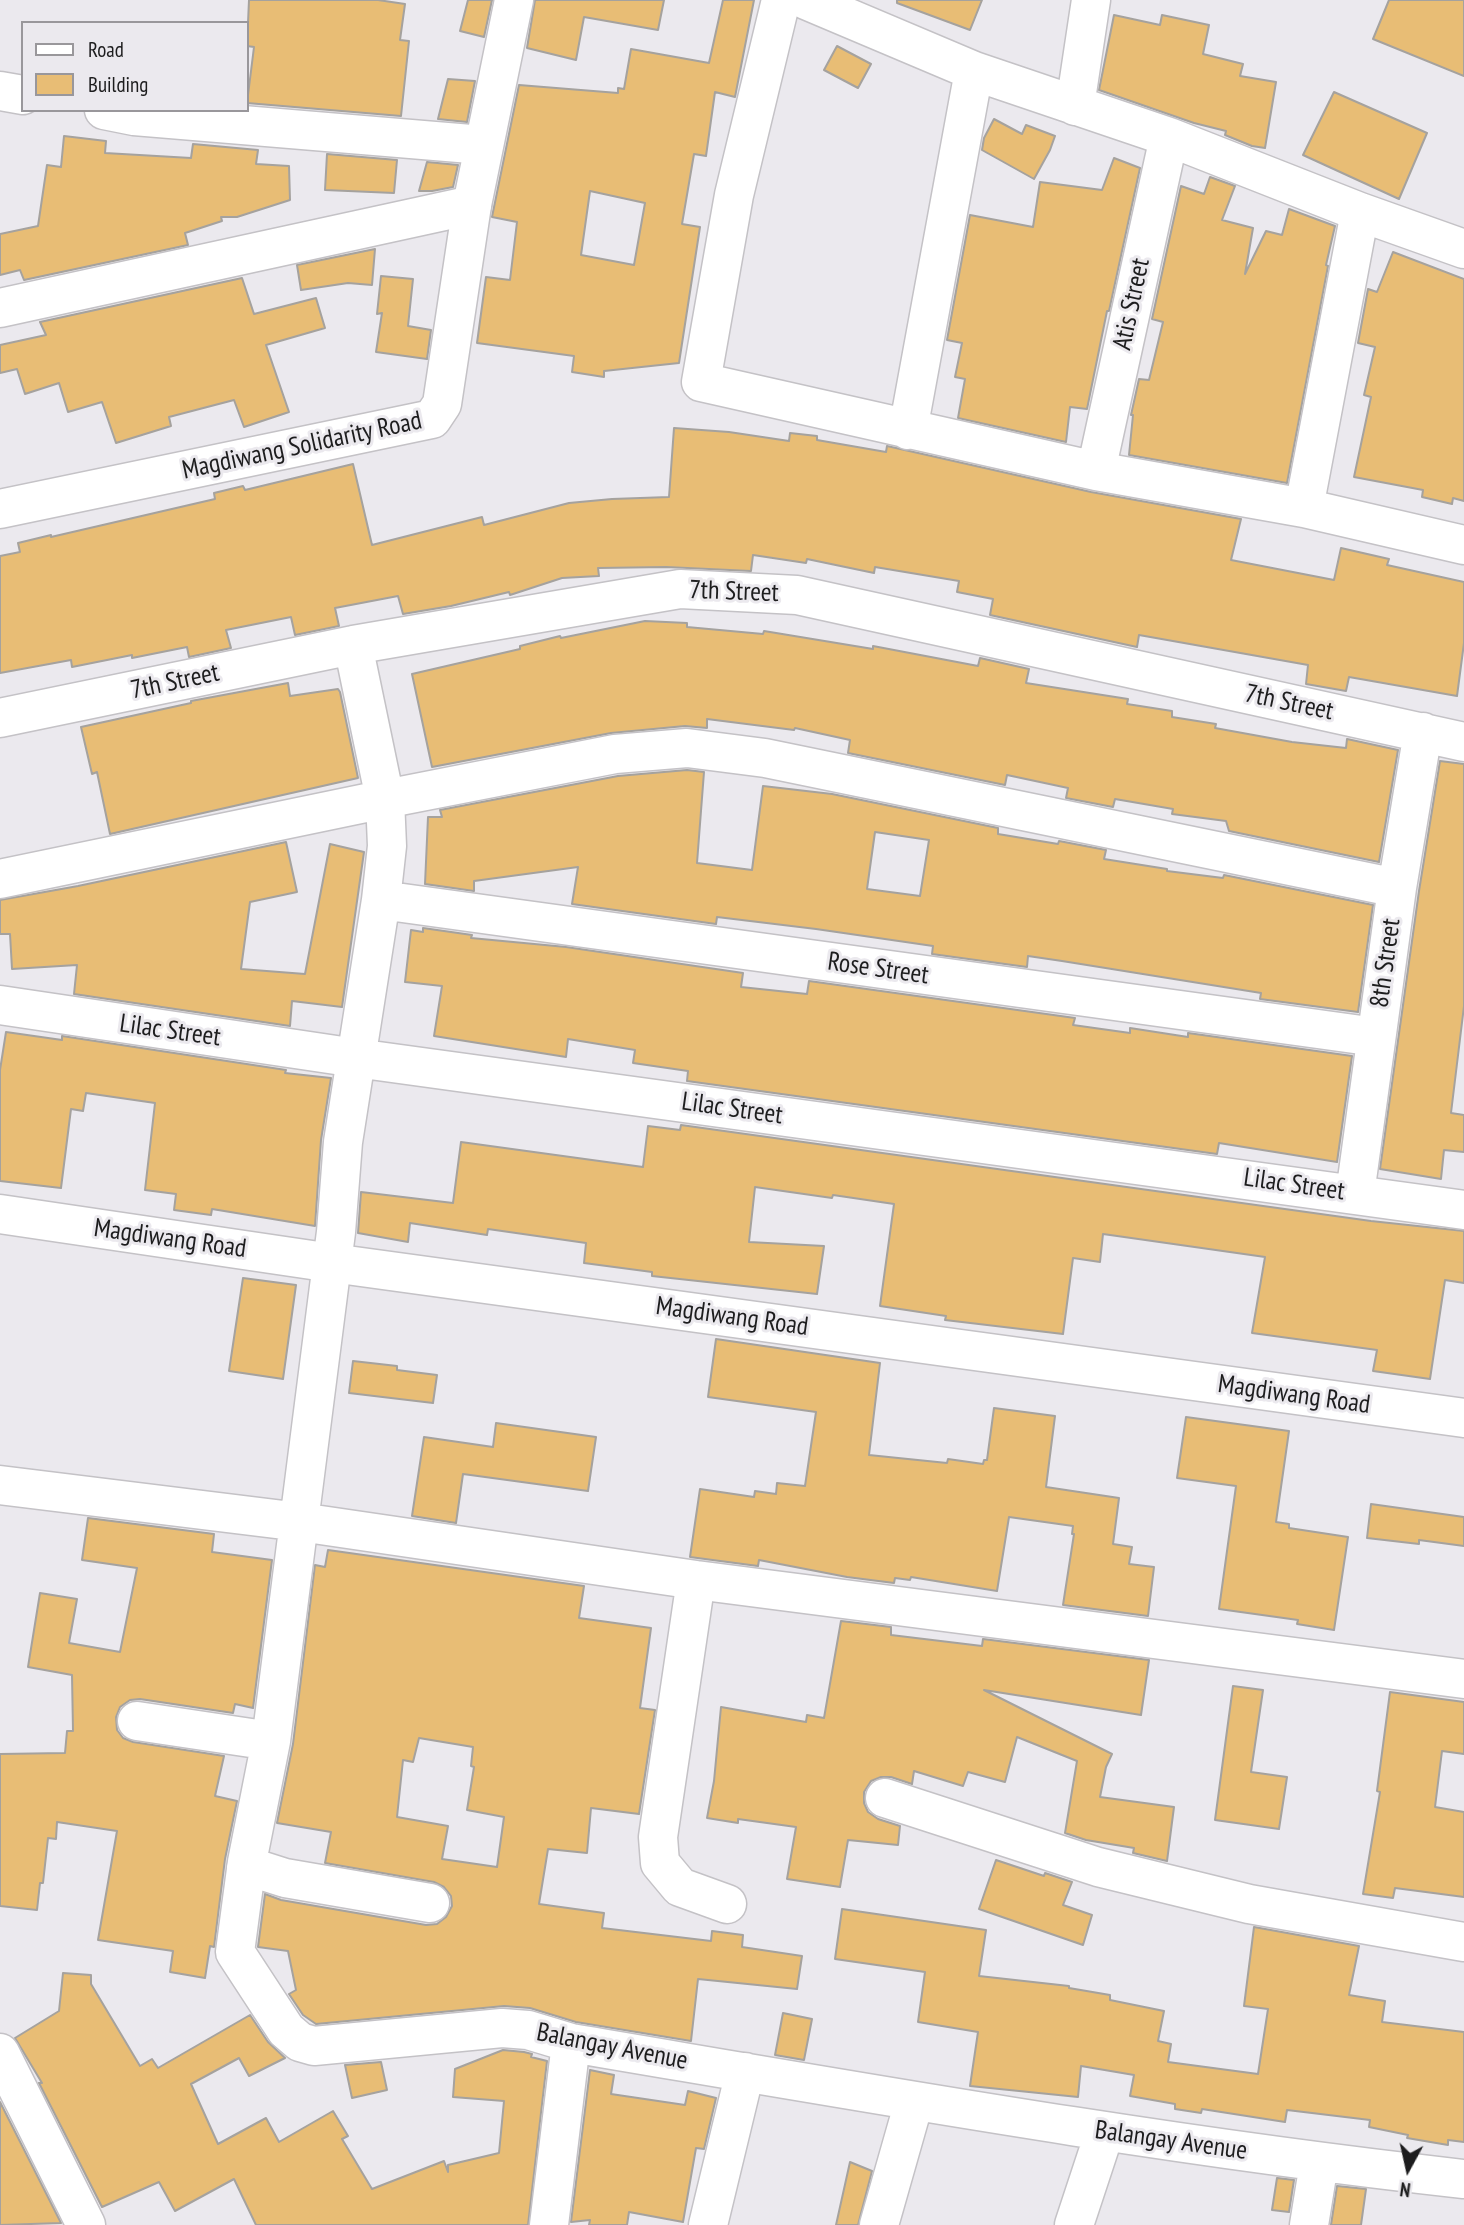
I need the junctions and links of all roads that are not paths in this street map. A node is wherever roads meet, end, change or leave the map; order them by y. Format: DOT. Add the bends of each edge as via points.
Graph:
graph roads {
  1 [pos="514,0"];
  2 [pos="781,0"];
  3 [pos="806,0"];
  4 [pos="1091,0"];
  5 [pos="974,71"];
  6 [pos="0,91"];
  7 [pos="21,95"];
  8 [pos="1076,106"];
  9 [pos="114,112"];
  10 [pos="1169,137"];
  11 [pos="483,145"];
  12 [pos="472,205"];
  13 [pos="1360,212"];
  14 [pos="1464,249"];
  15 [pos="0,308"];
  16 [pos="908,430"];
  17 [pos="1096,471"];
  18 [pos="0,509"];
  19 [pos="1304,509"];
  20 [pos="1464,545"];
  21 [pos="354,645"];
  22 [pos="0,719"];
  23 [pos="1423,732"];
  24 [pos="1464,742"];
  25 [pos="385,799"];
  26 [pos="0,879"];
  27 [pos="1397,888"];
  28 [pos="381,900"];
  29 [pos="0,1005"];
  30 [pos="1376,1037"];
  31 [pos="356,1058"];
  32 [pos="1355,1194"];
  33 [pos="1464,1210"];
  34 [pos="0,1214"];
  35 [pos="331,1263"];
  36 [pos="1464,1418"];
  37 [pos="0,1485"];
  38 [pos="300,1522"];
  39 [pos="696,1580"];
  40 [pos="1464,1679"];
  41 [pos="137,1721"];
  42 [pos="271,1741"];
  43 [pos="885,1798"];
  44 [pos="246,1868"];
  45 [pos="430,1903"];
  46 [pos="727,1904"];
  47 [pos="1464,1942"];
  48 [pos="571,2043"];
  49 [pos="0,2053"];
  50 [pos="745,2072"];
  51 [pos="914,2102"];
  52 [pos="1105,2131"];
  53 [pos="1319,2163"];
  54 [pos="1464,2179"];
  55 [pos="86,2225"];
  56 [pos="549,2225"];
  57 [pos="708,2225"];
  58 [pos="879,2225"];
  59 [pos="1074,2225"];
  60 [pos="1309,2225"];
  1 -- 11 [label="street, Magdiwang Solidarity Road"];
  2 -- 16 [label="street" via="734,195 701,382"];
  3 -- 5 [label="street"];
  4 -- 8 [label="street"];
  5 -- 8 [label="street"];
  5 -- 16 [label="street"];
  6 -- 7 [label="street"];
  8 -- 10 [label="street"];
  9 -- 11 [label="street"];
  10 -- 13 [label="street"];
  10 -- 17 [label="street, Atis Street"];
  11 -- 12 [label="street, Magdiwang Solidarity Road"];
  12 -- 15 [label="street"];
  12 -- 18 [label="street, Magdiwang Solidarity Road" via="442,404 432,419"];
  13 -- 14 [label="street"];
  13 -- 19 [label="street"];
  16 -- 17 [label="street"];
  17 -- 19 [label="street"];
  19 -- 20 [label="street"];
  21 -- 22 [label="street, 7th Street"];
  21 -- 23 [label="street, 7th Street" via="680,589 797,595"];
  21 -- 25 [label="street, Balangay Avenue"];
  23 -- 24 [label="street, 7th Street"];
  23 -- 27 [label="street, 8th Street"];
  25 -- 26 [label="street"];
  25 -- 27 [label="street" via="615,754 687,748 765,758"];
  25 -- 28 [label="street, Balangay Avenue" via="387,846"];
  27 -- 30 [label="street, 8th Street"];
  28 -- 30 [label="street, Rose Street"];
  28 -- 31 [label="street, Balangay Avenue"];
  29 -- 31 [label="street, Lilac Street"];
  30 -- 32 [label="street, 8th Street"];
  31 -- 32 [label="street, Lilac Street"];
  31 -- 35 [label="street, Balangay Avenue"];
  32 -- 33 [label="street, Lilac Street"];
  34 -- 35 [label="street, Magdiwang Road"];
  35 -- 36 [label="street, Magdiwang Road"];
  35 -- 38 [label="street, Balangay Avenue"];
  37 -- 38 [label="street"];
  38 -- 39 [label="street"];
  38 -- 42 [label="street, Balangay Avenue"];
  39 -- 40 [label="street"];
  39 -- 46 [label="street" via="659,1836 660,1863 680,1887"];
  41 -- 42 [label="street"];
  42 -- 44 [label="street, Balangay Avenue"];
  43 -- 47 [label="street" via="1098,1867 1249,1904"];
  44 -- 45 [label="street"];
  44 -- 48 [label="street, Balangay Avenue" via="235,1952 286,2030 300,2042 314,2046 502,2028 528,2030"];
  48 -- 50 [label="street, Balangay Avenue"];
  48 -- 56 [label="street"];
  49 -- 55 [label="street"];
  50 -- 51 [label="street, Balangay Avenue"];
  50 -- 57 [label="street"];
  51 -- 52 [label="street, Balangay Avenue"];
  51 -- 58 [label="street"];
  52 -- 53 [label="street, Balangay Avenue"];
  52 -- 59 [label="street"];
  53 -- 54 [label="street, Balangay Avenue"];
  53 -- 60 [label="street"];
}
